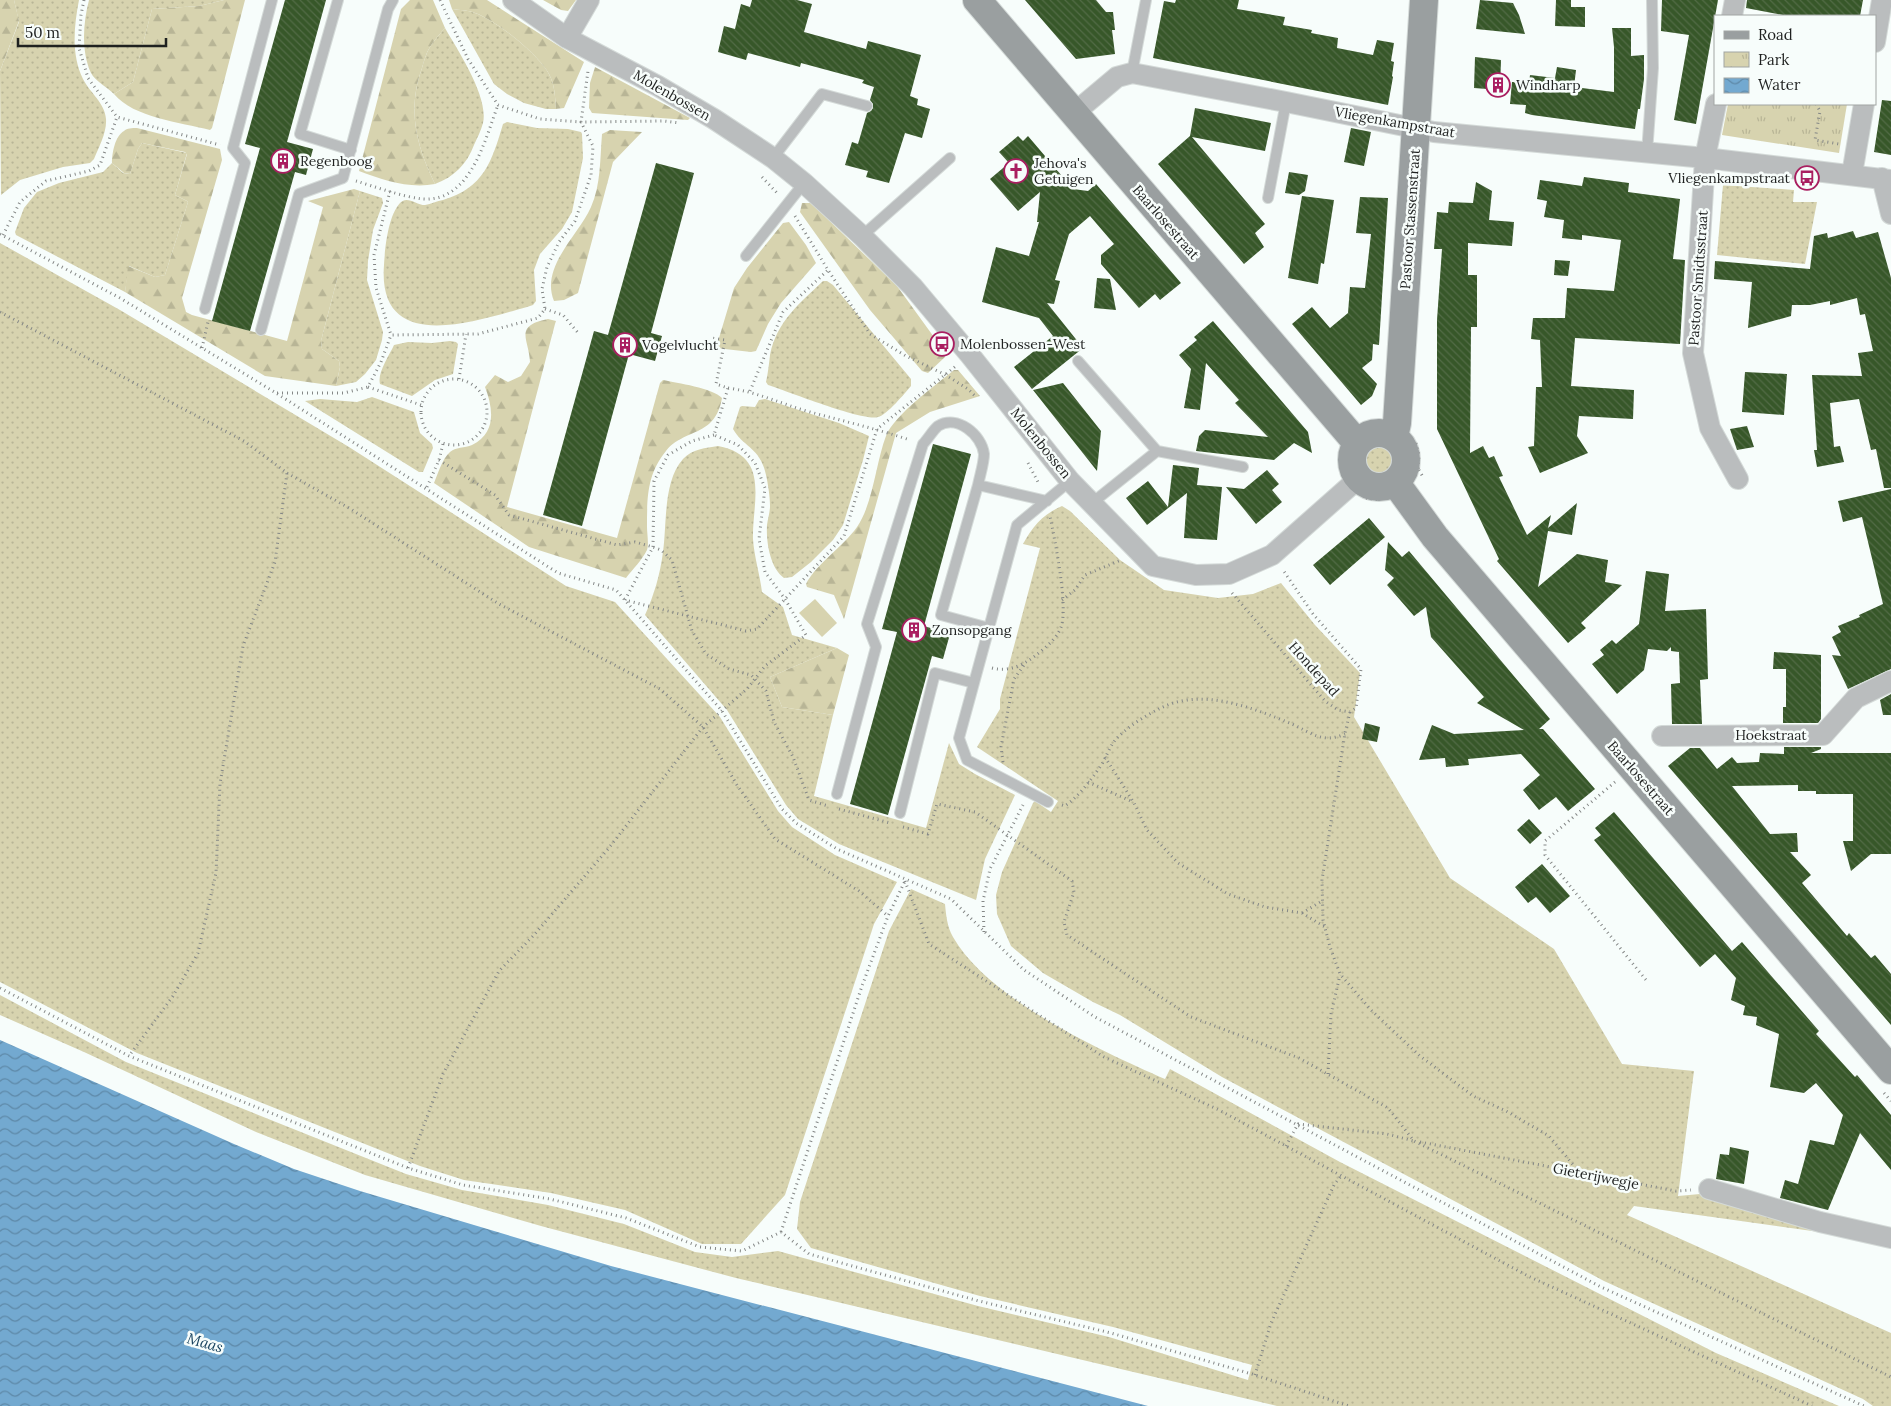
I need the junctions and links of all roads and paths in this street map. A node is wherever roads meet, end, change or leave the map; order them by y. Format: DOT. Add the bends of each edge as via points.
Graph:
graph roads {
  1 [pos="84,0"];
  2 [pos="272,0"];
  3 [pos="338,0"];
  4 [pos="393,0"];
  5 [pos="440,0"];
  6 [pos="513,0"];
  7 [pos="589,0"];
  8 [pos="977,0"];
  9 [pos="1146,0"];
  10 [pos="1424,0"];
  11 [pos="1652,0"];
  12 [pos="1735,0"];
  13 [pos="1882,0"];
  14 [pos="1732,15"];
  15 [pos="1876,36"];
  16 [pos="567,38"];
  17 [pos="591,51"];
  18 [pos="1132,73"];
  19 [pos="1286,102"];
  20 [pos="498,105"];
  21 [pos="1716,105"];
  22 [pos="1817,105"];
  23 [pos="1864,105"];
  24 [pos="867,106"];
  25 [pos="1073,114"];
  26 [pos="117,117"];
  27 [pos="580,122"];
  28 [pos="686,124"];
  29 [pos="1415,128"];
  30 [pos="1857,147"];
  31 [pos="233,148"];
  32 [pos="351,150"];
  33 [pos="1647,153"];
  34 [pos="773,158"];
  35 [pos="950,158"];
  36 [pos="1706,158"];
  37 [pos="755,172"];
  38 [pos="1852,174"];
  39 [pos="343,178"];
  40 [pos="1886,179"];
  41 [pos="804,183"];
  42 [pos="390,191"];
  43 [pos="1268,198"];
  44 [pos="788,204"];
  45 [pos="1891,214"];
  46 [pos="1,234"];
  47 [pos="862,236"];
  48 [pos="746,256"];
  49 [pos="828,270"];
  50 [pos="205,309"];
  51 [pos="545,309"];
  52 [pos="0,312"];
  53 [pos="260,330"];
  54 [pos="466,334"];
  55 [pos="579,334"];
  56 [pos="391,335"];
  57 [pos="711,338"];
  58 [pos="202,348"];
  59 [pos="970,354"];
  60 [pos="1078,361"];
  61 [pos="458,379"];
  62 [pos="368,387"];
  63 [pos="728,388"];
  64 [pos="750,391"];
  65 [pos="276,393"];
  66 [pos="421,405"];
  67 [pos="877,429"];
  68 [pos="1396,430"];
  69 [pos="714,435"];
  70 [pos="1357,443"];
  71 [pos="443,444"];
  72 [pos="923,444"];
  73 [pos="1157,451"];
  74 [pos="439,460"];
  75 [pos="1243,467"];
  76 [pos="288,473"];
  77 [pos="1738,479"];
  78 [pos="1070,481"];
  79 [pos="1354,482"];
  80 [pos="978,484"];
  81 [pos="1399,487"];
  82 [pos="426,488"];
  83 [pos="1047,501"];
  84 [pos="1092,503"];
  85 [pos="653,547"];
  86 [pos="1139,551"];
  87 [pos="1272,555"];
  88 [pos="1229,574"];
  89 [pos="785,599"];
  90 [pos="625,600"];
  91 [pos="1062,600"];
  92 [pos="687,615"];
  93 [pos="989,628"];
  94 [pos="1024,665"];
  95 [pos="755,679"];
  96 [pos="1891,681"];
  97 [pos="974,683"];
  98 [pos="722,711"];
  99 [pos="1350,712"];
  100 [pos="703,727"];
  101 [pos="1346,733"];
  102 [pos="1662,736"];
  103 [pos="1105,757"];
  104 [pos="1632,767"];
  105 [pos="1006,781"];
  106 [pos="1088,782"];
  107 [pos="837,794"];
  108 [pos="1030,794"];
  109 [pos="1048,802"];
  110 [pos="1134,803"];
  111 [pos="900,813"];
  112 [pos="891,824"];
  113 [pos="900,826"];
  114 [pos="1008,836"];
  115 [pos="905,880"];
  116 [pos="1323,900"];
  117 [pos="1302,913"];
  118 [pos="888,916"];
  119 [pos="1325,927"];
  120 [pos="984,932"];
  121 [pos="1340,974"];
  122 [pos="1646,980"];
  123 [pos="0,988"];
  124 [pos="129,1056"];
  125 [pos="1891,1070"];
  126 [pos="1328,1074"];
  127 [pos="1298,1124"];
  128 [pos="1414,1141"];
  129 [pos="1286,1146"];
  130 [pos="408,1168"];
  131 [pos="1580,1173"];
  132 [pos="1341,1176"];
  133 [pos="1710,1188"];
  134 [pos="781,1232"];
  135 [pos="1891,1238"];
  136 [pos="1254,1375"];
  137 [pos="1891,1377"];
  138 [pos="1349,1406"];
  139 [pos="1812,1406"];
  140 [pos="1864,1406"];
  1 -- 26 [label="path" via="80,14 79,48 88,78"];
  2 -- 31 [label="lane"];
  3 -- 32 [label="lane" via="300,134"];
  4 -- 32 [label="lane"];
  5 -- 20 [label="path" via="468,59"];
  6 -- 16 [label="street, Molenbossen"];
  7 -- 16 [label="street"];
  8 -- 25 [label="street, Baarlosestraat"];
  9 -- 18 [label="lane"];
  10 -- 29 [label="street, Pastoor Stassenstraat"];
  11 -- 33 [label="lane" via="1653,68"];
  12 -- 14 [label="street"];
  13 -- 15 [label="street"];
  16 -- 17 [label="street, Molenbossen"];
  17 -- 27 [label="path"];
  17 -- 34 [label="street, Molenbossen" via="658,86"];
  18 -- 19 [label="street, Vliegenkampstraat"];
  18 -- 25 [label="street" via="1117,77"];
  19 -- 29 [label="street, Vliegenkampstraat"];
  19 -- 43 [label="lane"];
  20 -- 27 [label="path" via="540,119"];
  20 -- 42 [label="path" via="475,165 462,184 445,195 424,199"];
  21 -- 36 [label="street, Pastoor Smidtsstraat"];
  22 -- 30 [label="path" via="1820,111 1815,140"];
  23 -- 30 [label="street"];
  24 -- 34 [label="lane" via="822,94"];
  25 -- 70 [label="street, Baarlosestraat"];
  26 -- 31 [label="path"];
  26 -- 46 [label="path" via="100,165 89,171 46,181 20,202"];
  27 -- 28 [label="path" via="664,121"];
  27 -- 51 [label="path" via="593,146 591,175 575,221 559,242 547,267 542,289"];
  29 -- 33 [label="street, Vliegenkampstraat"];
  29 -- 68 [label="street, Pastoor Stassenstraat"];
  30 -- 38 [label="street"];
  31 -- 50 [label="lane" via="245,163"];
  32 -- 39 [label="lane"];
  33 -- 36 [label="street, Vliegenkampstraat"];
  34 -- 41 [label="street, Molenbossen"];
  35 -- 47 [label="lane"];
  36 -- 38 [label="street, Vliegenkampstraat"];
  36 -- 77 [label="street, Pastoor Smidtsstraat" via="1693,353 1710,428"];
  37 -- 44 [label="path"];
  38 -- 40 [label="street, Vliegenkampstraat"];
  39 -- 42 [label="path"];
  39 -- 53 [label="lane" via="299,194"];
  40 -- 45 [label="street"];
  41 -- 44 [label="lane"];
  41 -- 47 [label="street, Molenbossen"];
  42 -- 56 [label="path" via="374,255 376,288"];
  44 -- 48 [label="lane"];
  46 -- 58 [label="path" via="120,298"];
  47 -- 59 [label="street, Molenbossen" via="913,287"];
  49 -- 64 [label="path" via="783,312"];
  50 -- 58 [label="path" via="208,323"];
  51 -- 54 [label="path" via="538,318 478,334"];
  51 -- 55 [label="path" via="563,315"];
  52 -- 76 [label="path" via="244,441"];
  54 -- 56 [label="path"];
  54 -- 61 [label="path"];
  56 -- 62 [label="path"];
  57 -- 63 [label="path" via="725,340 716,384"];
  58 -- 65 [label="path"];
  59 -- 67 [label="path"];
  59 -- 78 [label="street, Molenbossen"];
  60 -- 73 [label="lane"];
  61 -- 66 [label="path" via="436,384 427,392"];
  61 -- 71 [label="path" via="474,384 484,397 488,412 485,428 474,440 459,446"];
  62 -- 65 [label="path" via="344,394"];
  62 -- 66 [label="path"];
  63 -- 64 [label="path"];
  63 -- 69 [label="path"];
  64 -- 67 [label="path" via="808,412"];
  65 -- 82 [label="path"];
  66 -- 71 [label="path" via="424,428"];
  67 -- 72 [label="path"];
  67 -- 89 [label="path" via="844,536"];
  68 -- 70 [label="street" via="1365,436"];
  68 -- 81 [label="street" via="1407,459"];
  68 -- 81 [label="path" via="1408,431 1420,455 1416,478"];
  69 -- 85 [label="path" via="692,440 668,455 654,481"];
  69 -- 89 [label="path" via="738,444 755,463 764,488 759,539 765,572"];
  70 -- 79 [label="street" via="1352,462 1356,473"];
  71 -- 74 [label="path"];
  72 -- 80 [label="lane" via="938,427 948,423 961,424 971,431 981,444 984,455"];
  72 -- 107 [label="lane" via="867,624 876,647"];
  73 -- 75 [label="lane"];
  73 -- 84 [label="lane"];
  74 -- 82 [label="path"];
  74 -- 85 [label="path" via="495,495 509,515 617,545 635,542"];
  76 -- 100 [label="path" via="350,508 498,604 660,689"];
  76 -- 124 [label="path" via="275,562 243,646 220,784 216,873 198,953 173,996"];
  78 -- 83 [label="lane"];
  78 -- 84 [label="street, Molenbossen"];
  79 -- 81 [label="street"];
  79 -- 81 [label="path" via="1363,497 1371,500 1392,498"];
  79 -- 87 [label="street, Molenbossen"];
  80 -- 83 [label="lane"];
  80 -- 93 [label="lane" via="942,615"];
  81 -- 104 [label="street, Baarlosestraat" via="1435,537"];
  82 -- 90 [label="path" via="558,573 616,590"];
  83 -- 93 [label="lane" via="1017,525"];
  84 -- 86 [label="street, Molenbossen"];
  85 -- 90 [label="path"];
  85 -- 92 [label="path" via="672,560"];
  86 -- 88 [label="street, Molenbossen" via="1153,566 1196,575"];
  86 -- 91 [label="path" via="1085,575 1075,590"];
  87 -- 88 [label="street, Molenbossen"];
  87 -- 99 [label="path, Hondepad" via="1313,614 1360,669 1356,708"];
  88 -- 99 [label="path, Hondepad" via="1232,593 1325,701 1338,710"];
  89 -- 92 [label="path" via="757,629 746,631"];
  89 -- 95 [label="path" via="806,635 765,666"];
  90 -- 92 [label="path"];
  90 -- 98 [label="path"];
  92 -- 95 [label="path" via="692,631 706,654 729,669"];
  93 -- 97 [label="lane"];
  94 -- 105 [label="path" via="1014,679 1001,747"];
  95 -- 98 [label="path"];
  95 -- 112 [label="path" via="766,691 774,722 793,757 809,800"];
  96 -- 102 [label="street, Hoekstraat" via="1856,698 1823,735"];
  97 -- 105 [label="lane" via="959,738 967,760"];
  97 -- 111 [label="lane" via="935,673"];
  98 -- 100 [label="path"];
  98 -- 115 [label="path" via="782,808 796,823 837,849"];
  99 -- 101 [label="path"];
  100 -- 118 [label="path" via="737,786 774,839 859,891"];
  100 -- 130 [label="path" via="608,848 499,971 443,1074"];
  101 -- 103 [label="path" via="1336,738 1319,738 1292,724 1217,699 1194,698 1162,707 1136,724 1116,739"];
  101 -- 116 [label="path" via="1322,880"];
  103 -- 106 [label="path"];
  103 -- 110 [label="path"];
  104 -- 122 [label="path" via="1545,841 1545,855"];
  104 -- 125 [label="street, Baarlosestraat"];
  105 -- 108 [label="lane"];
  106 -- 109 [label="path" via="1077,797 1064,806"];
  106 -- 110 [label="path"];
  108 -- 109 [label="lane"];
  108 -- 114 [label="path"];
  110 -- 117 [label="path" via="1147,830 1178,863 1228,894 1265,907"];
  113 -- 114 [label="path" via="928,834 937,804 975,812"];
  114 -- 120 [label="path" via="990,870 983,901"];
  114 -- 126 [label="path" via="1072,881 1074,892 1064,922 1067,935 1191,1017 1299,1058"];
  115 -- 118 [label="path"];
  115 -- 120 [label="path" via="950,900"];
  115 -- 129 [label="path" via="929,944 1104,1057 1219,1110"];
  116 -- 117 [label="path"];
  116 -- 119 [label="path"];
  117 -- 119 [label="path"];
  118 -- 134 [label="path"];
  119 -- 121 [label="path"];
  120 -- 127 [label="path" via="1024,970 1095,1017"];
  121 -- 126 [label="path" via="1331,1014"];
  121 -- 131 [label="path" via="1371,1010 1420,1056 1473,1096 1549,1136"];
  123 -- 124 [label="path"];
  124 -- 130 [label="path"];
  126 -- 128 [label="path" via="1388,1108"];
  127 -- 128 [label="path, Gieterijwegje" via="1387,1134"];
  127 -- 129 [label="path"];
  127 -- 140 [label="path" via="1601,1287"];
  128 -- 131 [label="path, Gieterijwegje"];
  128 -- 137 [label="path"];
  129 -- 132 [label="path"];
  130 -- 134 [label="path" via="463,1185 550,1199 626,1218 700,1247 742,1251"];
  131 -- 133 [label="path, Gieterijwegje" via="1676,1191"];
  132 -- 136 [label="path" via="1271,1323"];
  132 -- 139 [label="path" via="1528,1276"];
  133 -- 135 [label="street" via="1820,1222"];
  134 -- 136 [label="path" via="809,1254"];
  136 -- 138 [label="path"];
}
